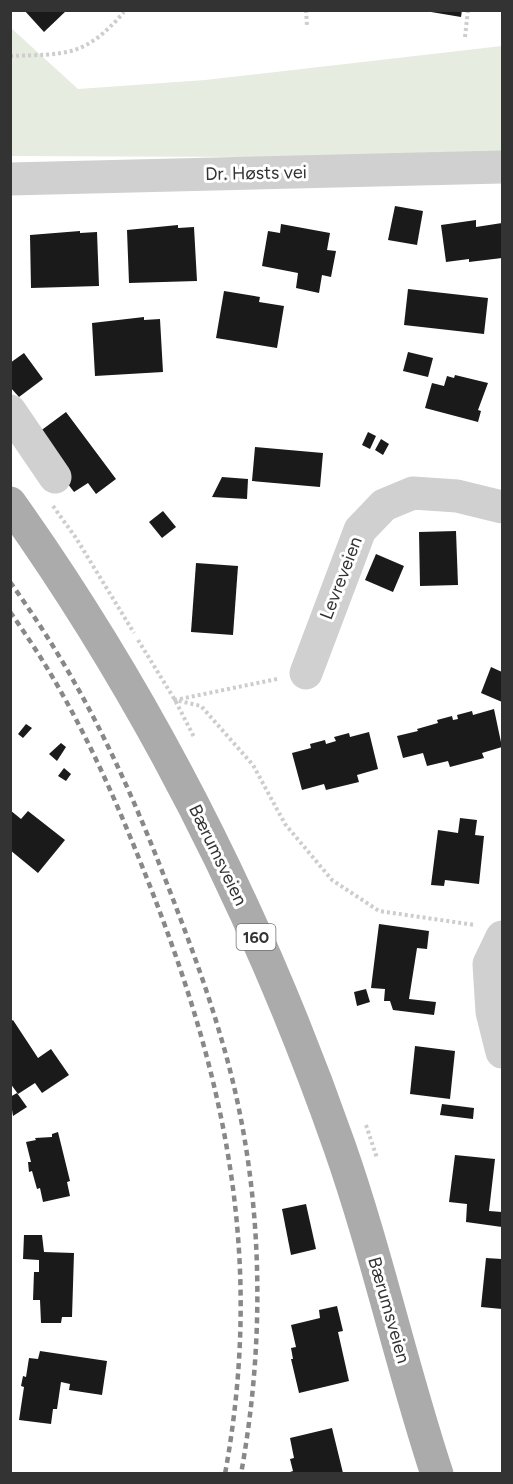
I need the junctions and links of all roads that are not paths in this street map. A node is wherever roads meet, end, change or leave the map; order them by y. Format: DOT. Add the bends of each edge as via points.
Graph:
graph roads {
  1 [pos="502,167"];
  2 [pos="10,179"];
  3 [pos="10,411"];
  4 [pos="55,477"];
  5 [pos="10,502"];
  6 [pos="502,507"];
  7 [pos="306,673"];
  8 [pos="502,938"];
  9 [pos="502,1052"];
  10 [pos="416,1410"];
  11 [pos="421,1473"];
  12 [pos="437,1473"];
  1 -- 2 [label="street, Dr. Høsts vei"];
  3 -- 4 [label="street"];
  5 -- 10 [label="main road, Bærumsveien / 160" via="82,610 168,754 242,904 340,1148"];
  6 -- 7 [label="street, Levreveien" via="457,496 413,493 384,505 360,530"];
  8 -- 9 [label="street" via="489,964 492,1012"];
  10 -- 11 [label="main road, Bærumsveien / 160"];
  10 -- 12 [label="main road, Bærumsveien / 160"];
}
